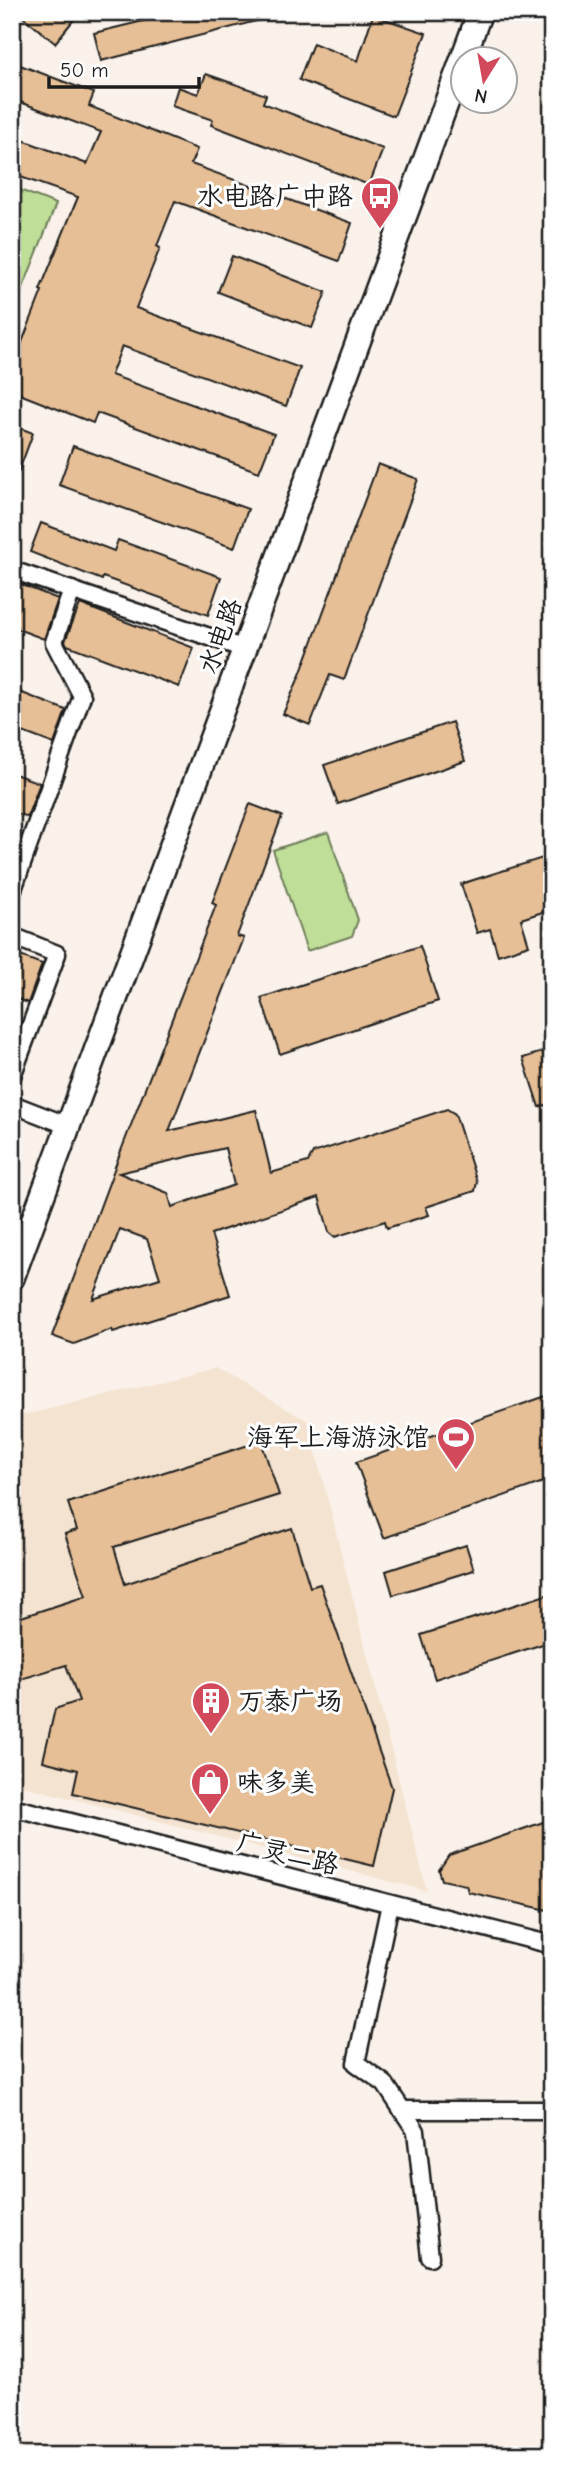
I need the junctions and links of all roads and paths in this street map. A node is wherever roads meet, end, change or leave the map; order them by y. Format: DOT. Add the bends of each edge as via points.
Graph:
graph roads {
  1 [pos="480,12"];
  2 [pos="12,570"];
  3 [pos="72,590"];
  4 [pos="245,649"];
  5 [pos="12,892"];
  6 [pos="12,936"];
  7 [pos="12,1076"];
  8 [pos="12,1104"];
  9 [pos="69,1126"];
  10 [pos="12,1278"];
  11 [pos="12,1807"];
  12 [pos="390,1904"];
  13 [pos="552,1945"];
  14 [pos="402,2110"];
  15 [pos="552,2110"];
  16 [pos="430,2257"];
  1 -- 4 [label="main road, 水电路"];
  2 -- 3 [label="street"];
  3 -- 4 [label="street"];
  3 -- 5 [label="street" via="54,642 82,696"];
  4 -- 9 [label="main road, 水电路"];
  6 -- 7 [label="street" via="57,954"];
  8 -- 9 [label="street"];
  9 -- 10 [label="main road, 水电路"];
  11 -- 12 [label="street, 广灵二路"];
  12 -- 13 [label="street, 广灵二路"];
  12 -- 14 [label="street" via="356,2063 385,2084"];
  14 -- 15 [label="street"];
  14 -- 16 [label="street" via="416,2131"];
}
